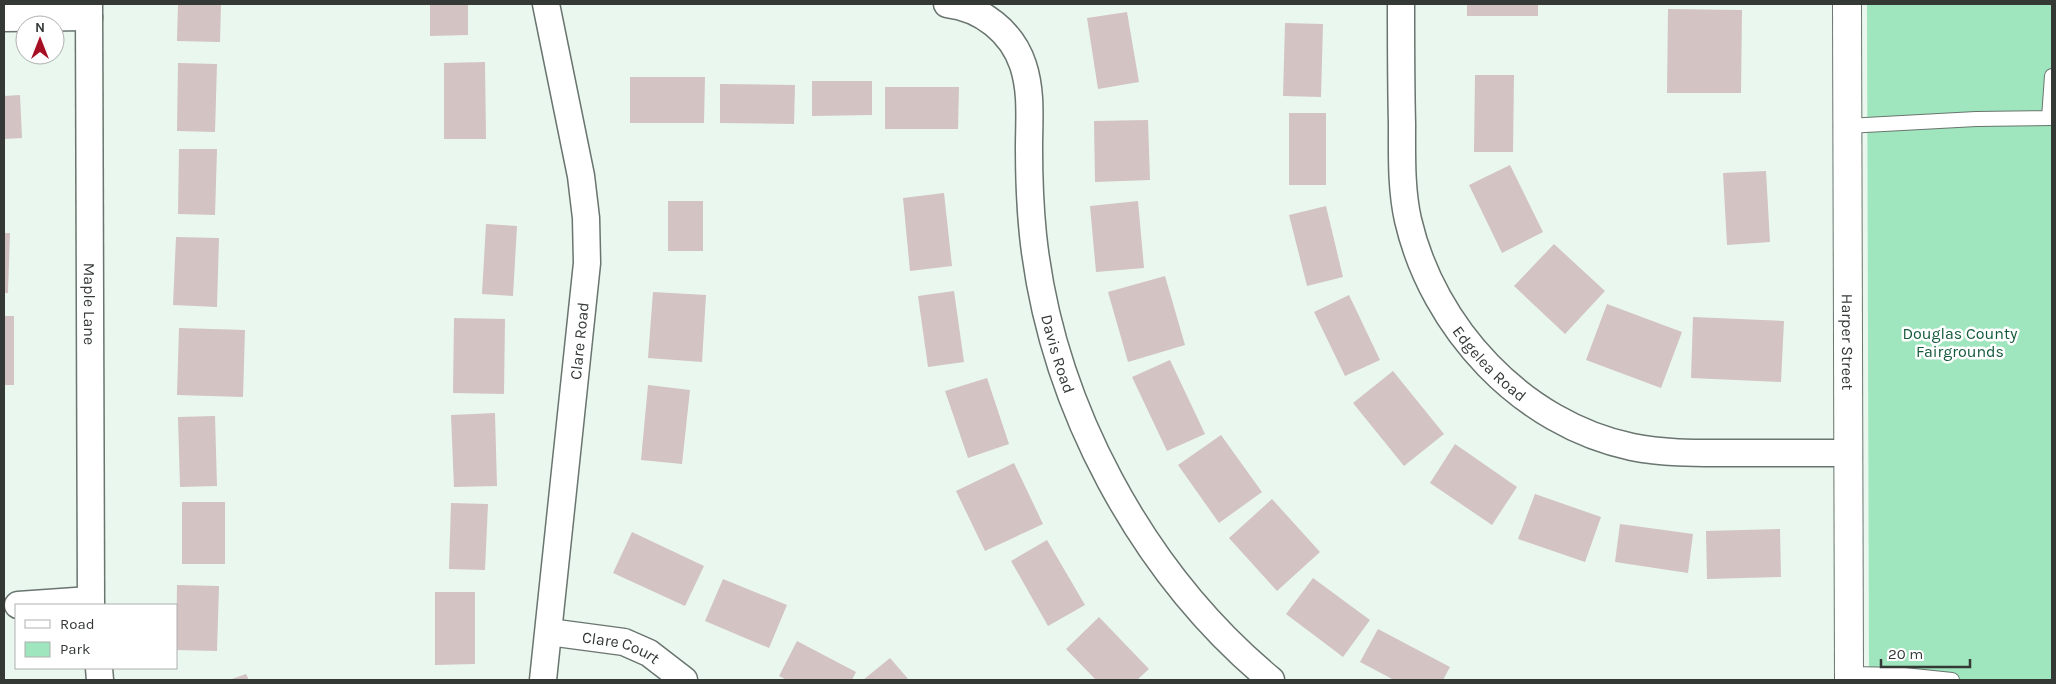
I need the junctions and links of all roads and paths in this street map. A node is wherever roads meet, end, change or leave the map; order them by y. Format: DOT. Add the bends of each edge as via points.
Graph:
graph roads {
  1 [pos="546,4"];
  2 [pos="948,4"];
  3 [pos="1401,4"];
  4 [pos="1847,4"];
  5 [pos="89,11"];
  6 [pos="4,18"];
  7 [pos="2052,76"];
  8 [pos="2051,118"];
  9 [pos="1847,126"];
  10 [pos="1848,453"];
  11 [pos="90,603"];
  12 [pos="54,604"];
  13 [pos="549,632"];
  14 [pos="1849,677"];
  15 [pos="543,680"];
  16 [pos="684,680"];
  17 [pos="1271,680"];
  18 [pos="1952,680"];
  1 -- 13 [label="street, Clare Road" via="581,176 587,263"];
  2 -- 17 [label="street, Davis Road" via="985,16 1008,36 1023,64 1029,90 1029,186 1033,237 1043,296 1063,370 1107,477 1174,581 1250,663"];
  3 -- 10 [label="street, Edgelea Road" via="1402,171 1408,220 1424,266 1449,318 1482,359 1508,385 1546,413 1587,433 1631,447 1688,453"];
  4 -- 9 [label="street, Harper Street"];
  5 -- 6 [label="street"];
  5 -- 11 [label="street, Maple Lane"];
  7 -- 8 [label="lane"];
  8 -- 9 [label="lane" via="1976,118"];
  9 -- 10 [label="street, Harper Street"];
  10 -- 14 [label="street, Harper Street"];
  11 -- 12 [label="street"];
  13 -- 15 [label="street, Clare Road"];
  13 -- 16 [label="street, Clare Court" via="624,642 649,653"];
  14 -- 18 [label="lane" via="1904,675"];
}
